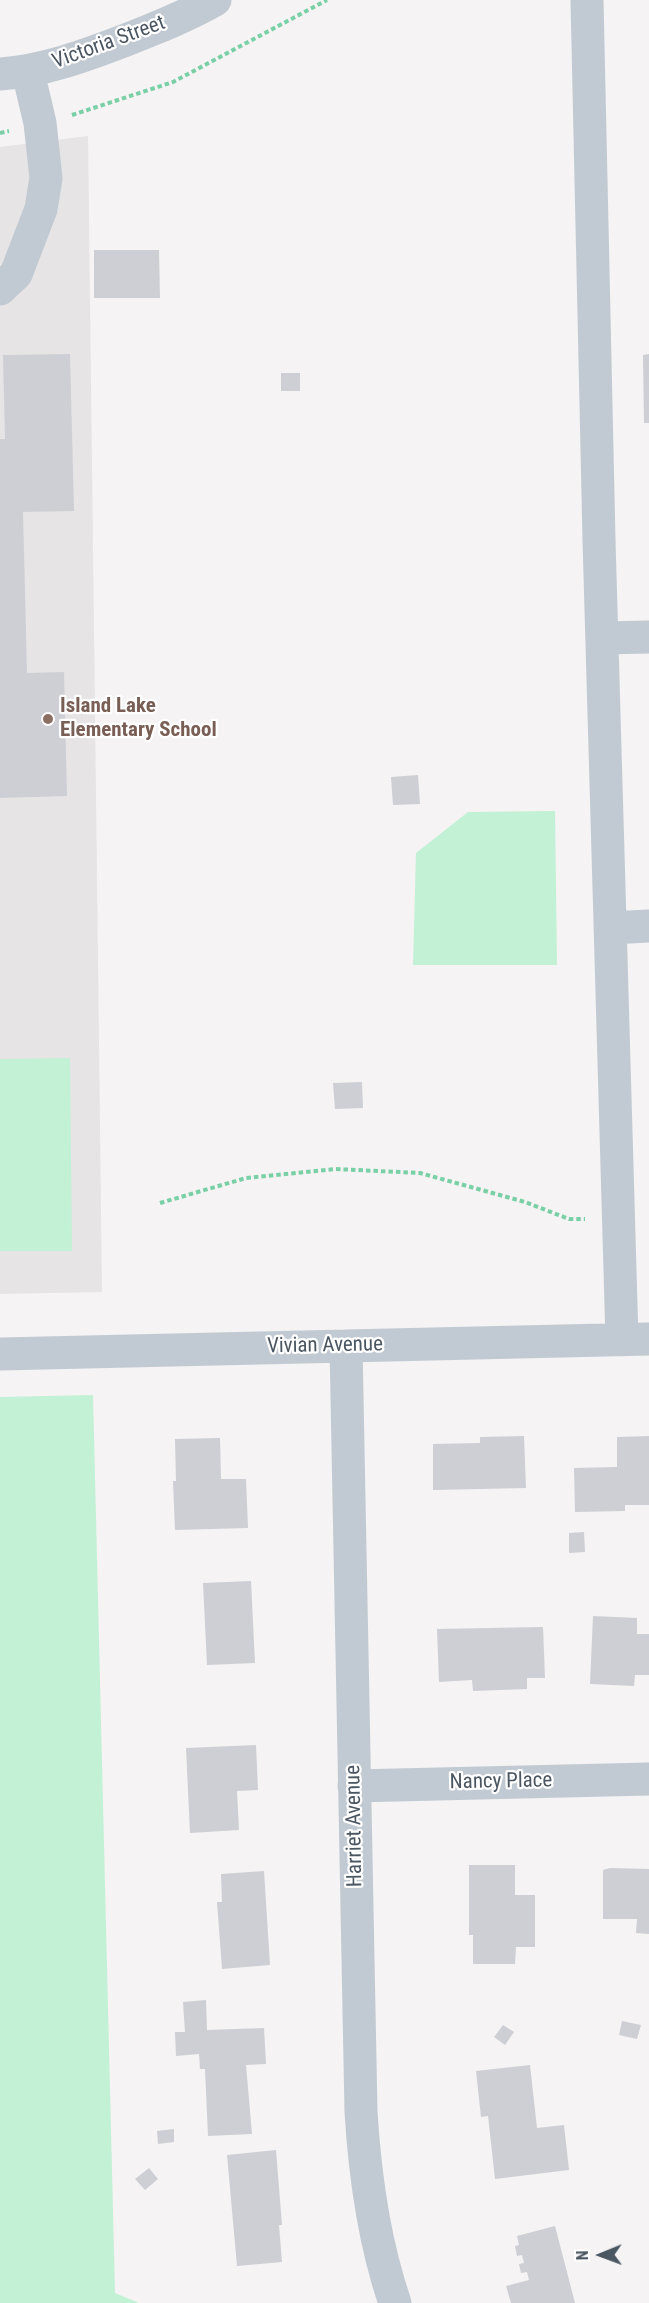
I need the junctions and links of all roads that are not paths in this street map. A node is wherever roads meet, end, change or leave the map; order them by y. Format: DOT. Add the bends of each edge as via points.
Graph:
graph roads {
  1 [pos="215,0"];
  2 [pos="587,0"];
  3 [pos="14,73"];
  4 [pos="0,289"];
  5 [pos="649,637"];
  6 [pos="602,638"];
  7 [pos="649,926"];
  8 [pos="610,928"];
  9 [pos="636,1339"];
  10 [pos="346,1346"];
  11 [pos="0,1354"];
  12 [pos="649,1779"];
  13 [pos="354,1785"];
  14 [pos="395,2303"];
  1 -- 3 [label="street, Victoria Street" via="155,29 80,57"];
  2 -- 6 [label="street"];
  3 -- 4 [label="street" via="40,123 46,178 41,209 16,274"];
  5 -- 6 [label="street"];
  6 -- 8 [label="street"];
  7 -- 8 [label="street"];
  8 -- 9 [label="street" via="619,1220"];
  9 -- 10 [label="street, Vivian Avenue"];
  10 -- 11 [label="street, Vivian Avenue"];
  10 -- 13 [label="street, Harriet Avenue"];
  12 -- 13 [label="street, Nancy Place"];
  13 -- 14 [label="street, Harriet Avenue" via="363,2142 372,2213"];
}
